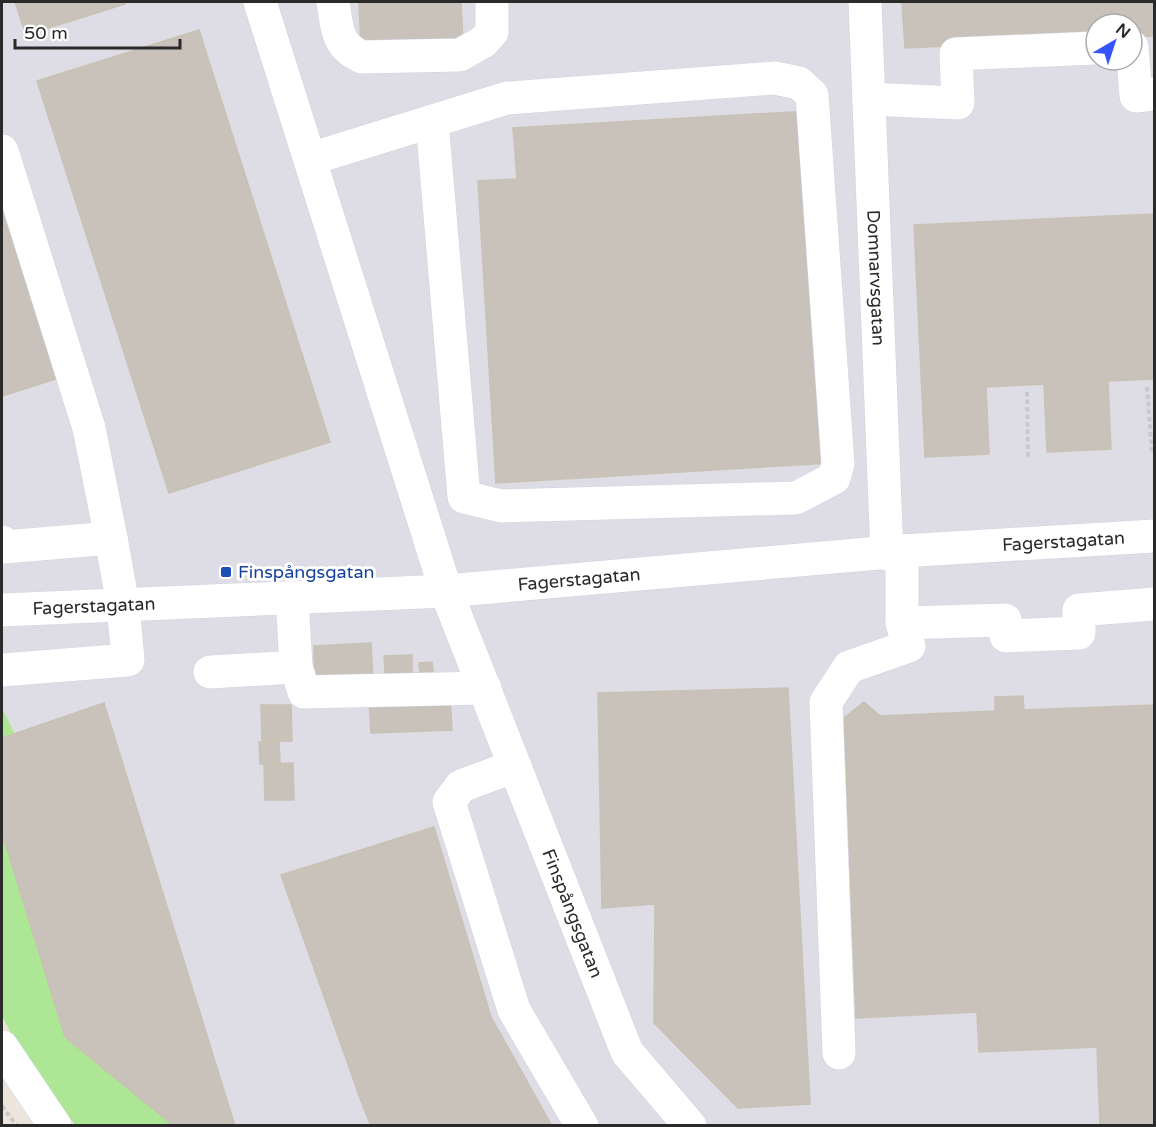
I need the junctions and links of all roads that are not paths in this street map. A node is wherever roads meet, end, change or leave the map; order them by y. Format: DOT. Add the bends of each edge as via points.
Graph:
graph roads {
  1 [pos="260,2"];
  2 [pos="333,2"];
  3 [pos="492,2"];
  4 [pos="865,2"];
  5 [pos="1084,49"];
  6 [pos="1134,72"];
  7 [pos="1155,94"];
  8 [pos="869,99"];
  9 [pos="432,121"];
  10 [pos="2,151"];
  11 [pos="310,159"];
  12 [pos="1155,536"];
  13 [pos="111,538"];
  14 [pos="2,542"];
  15 [pos="894,553"];
  16 [pos="446,591"];
  17 [pos="292,598"];
  18 [pos="1155,604"];
  19 [pos="123,605"];
  20 [pos="2,610"];
  21 [pos="902,623"];
  22 [pos="296,666"];
  23 [pos="2,670"];
  24 [pos="210,672"];
  25 [pos="484,688"];
  26 [pos="515,766"];
  27 [pos="2,1047"];
  28 [pos="839,1053"];
  29 [pos="55,1125"];
  30 [pos="582,1125"];
  31 [pos="690,1125"];
  1 -- 11 [label="street, Finspångsgatan"];
  2 -- 3 [label="street" via="338,33 347,51 362,57 460,55 492,32"];
  4 -- 8 [label="street, Domnarvsgatan"];
  5 -- 8 [label="street" via="956,54 957,103"];
  6 -- 7 [label="street" via="1136,96"];
  8 -- 15 [label="street, Domnarvsgatan"];
  9 -- 9 [label="street" via="507,98 775,78 799,83 812,94 838,464 834,478 796,498 501,506 464,497"];
  9 -- 11 [label="street"];
  10 -- 13 [label="street" via="89,428"];
  11 -- 16 [label="street, Finspångsgatan"];
  12 -- 15 [label="street, Fagerstagatan"];
  13 -- 14 [label="street" via="4,547"];
  13 -- 19 [label="street"];
  15 -- 16 [label="street, Fagerstagatan"];
  15 -- 21 [label="street, Domnarvsgatan"];
  16 -- 17 [label="street, Fagerstagatan"];
  16 -- 25 [label="street, Finspångsgatan"];
  17 -- 19 [label="street, Fagerstagatan"];
  17 -- 22 [label="street"];
  18 -- 21 [label="street" via="1079,610 1079,633 1006,636 1005,620"];
  19 -- 20 [label="street, Fagerstagatan"];
  19 -- 23 [label="street" via="128,660"];
  21 -- 28 [label="street, Domnarvsgatan" via="909,646 849,667 826,702"];
  22 -- 24 [label="street"];
  22 -- 25 [label="street" via="303,692"];
  25 -- 26 [label="street, Finspångsgatan"];
  26 -- 30 [label="street" via="460,786 449,802 514,1010"];
  26 -- 31 [label="street, Finspångsgatan" via="627,1052"];
  27 -- 29 [label="street"];
}
